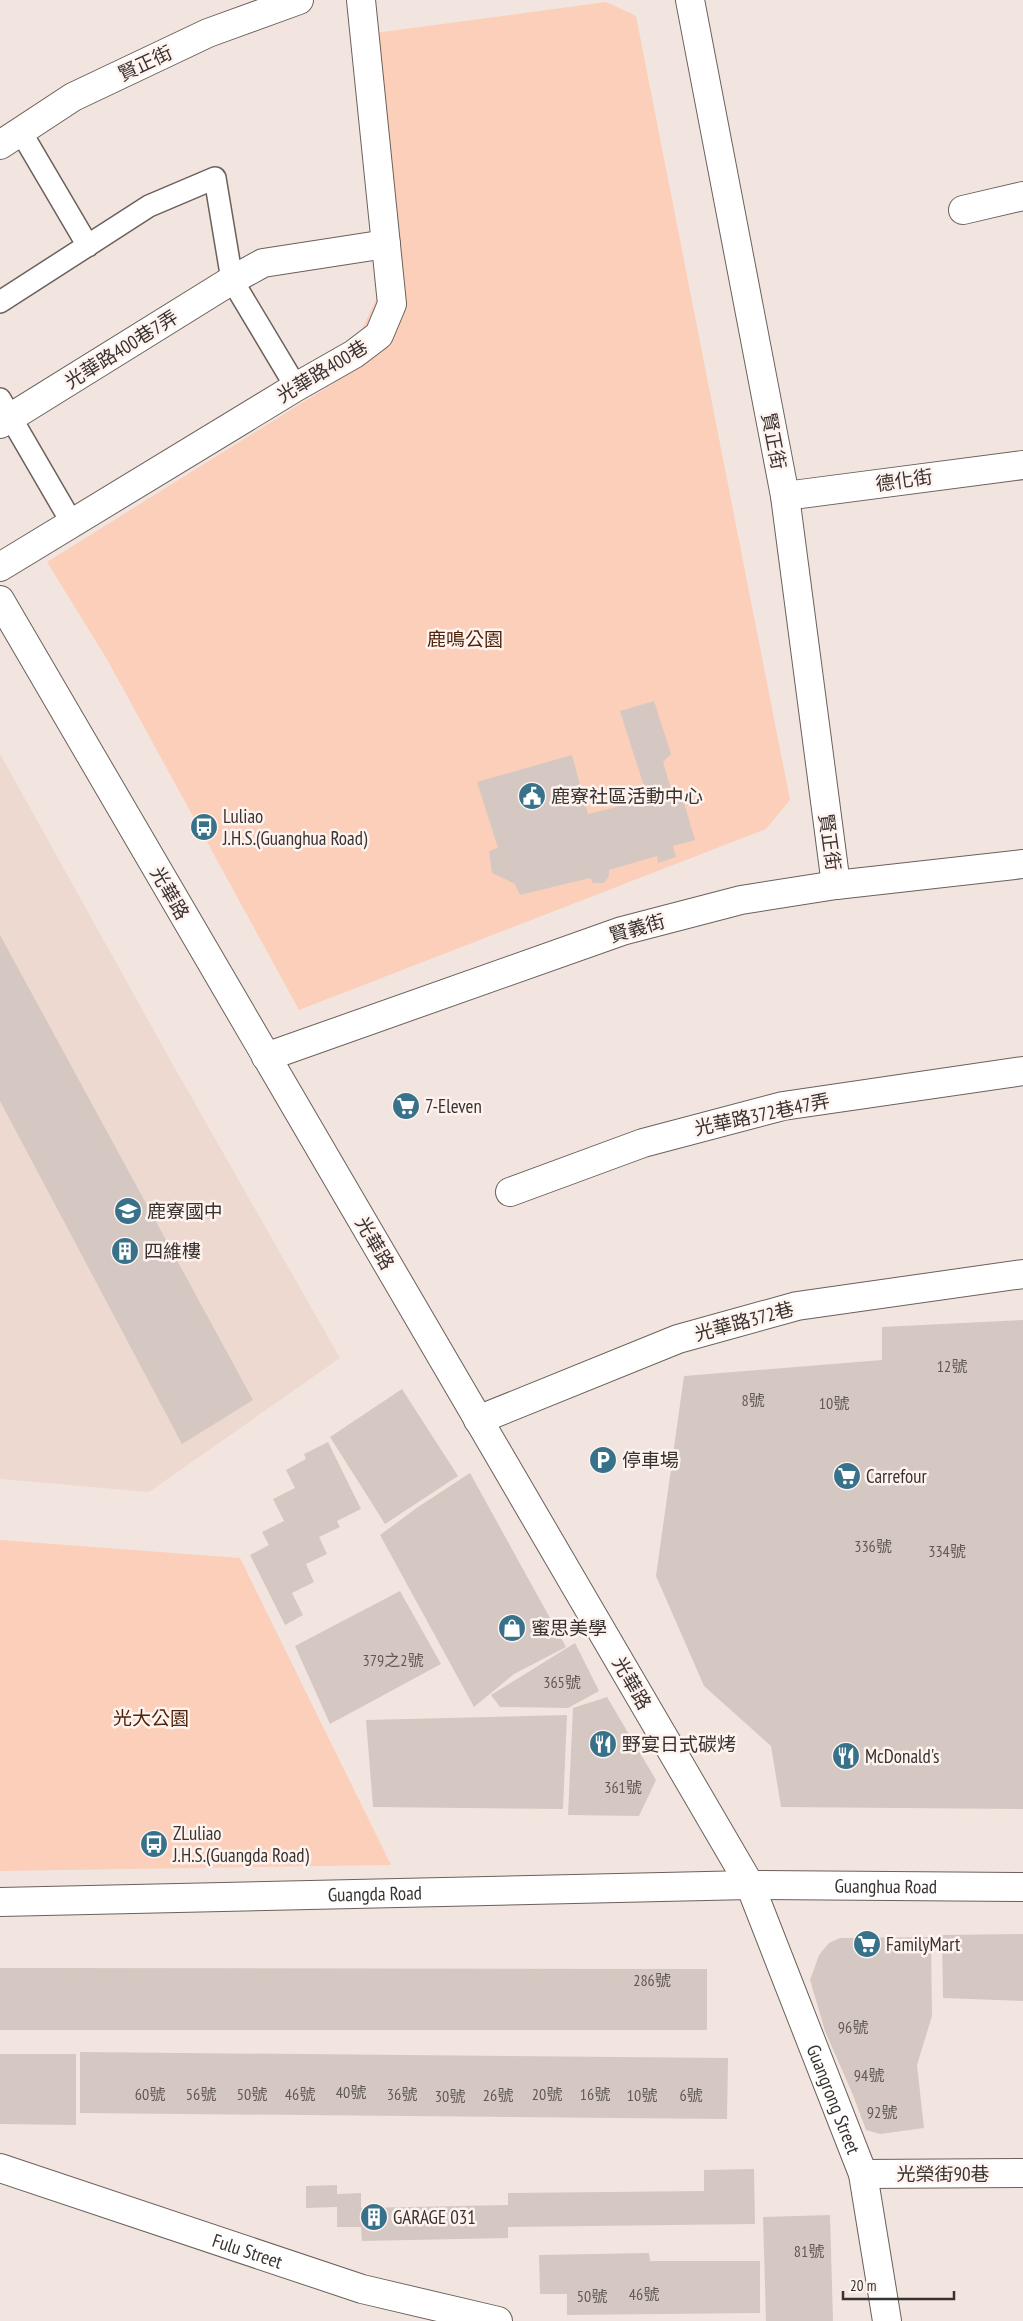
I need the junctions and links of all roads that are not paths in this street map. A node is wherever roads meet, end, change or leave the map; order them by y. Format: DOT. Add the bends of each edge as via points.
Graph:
graph roads {
  1 [pos="298,0"];
  2 [pos="361,0"];
  3 [pos="690,0"];
  4 [pos="10,139"];
  5 [pos="1023,196"];
  6 [pos="963,210"];
  7 [pos="386,244"];
  8 [pos="88,246"];
  9 [pos="232,280"];
  10 [pos="0,302"];
  11 [pos="296,387"];
  12 [pos="4,413"];
  13 [pos="1023,465"];
  14 [pos="785,496"];
  15 [pos="72,523"];
  16 [pos="0,567"];
  17 [pos="0,600"];
  18 [pos="1023,864"];
  19 [pos="836,885"];
  20 [pos="266,1057"];
  21 [pos="1023,1071"];
  22 [pos="510,1192"];
  23 [pos="1023,1274"];
  24 [pos="478,1420"];
  25 [pos="750,1885"];
  26 [pos="1023,1887"];
  27 [pos="0,1902"];
  28 [pos="0,2168"];
  29 [pos="1023,2173"];
  30 [pos="863,2174"];
  31 [pos="498,2321"];
  32 [pos="888,2321"];
  1 -- 4 [label="street, 賢正街" via="208,33 74,97"];
  2 -- 7 [label="street, 光華路400巷"];
  3 -- 14 [label="street, 賢正街"];
  4 -- 8 [label="lane"];
  5 -- 6 [label="street"];
  7 -- 9 [label="street, 光華路400巷7弄" via="263,263"];
  7 -- 11 [label="street, 光華路400巷" via="392,304 379,334 354,354"];
  8 -- 9 [label="lane" via="149,206 215,178"];
  8 -- 10 [label="lane"];
  9 -- 11 [label="lane"];
  9 -- 12 [label="street, 光華路400巷7弄"];
  11 -- 15 [label="street, 光華路400巷"];
  12 -- 15 [label="lane, 光華路400巷7弄"];
  13 -- 14 [label="street, 德化街"];
  14 -- 19 [label="street, 賢正街"];
  15 -- 16 [label="street, 光華路400巷"];
  17 -- 20 [label="street, 光華路"];
  18 -- 19 [label="street, 賢義街"];
  19 -- 20 [label="street, 賢義街" via="741,900 622,931"];
  20 -- 24 [label="street, 光華路"];
  21 -- 22 [label="street, 光華路372巷47弄" via="783,1106 643,1142"];
  23 -- 24 [label="street, 光華路372巷" via="797,1306 678,1339"];
  24 -- 25 [label="street, 光華路"];
  25 -- 26 [label="street, Guanghua Road"];
  25 -- 27 [label="street, Guangda Road"];
  25 -- 30 [label="street, Guangrong Street"];
  28 -- 31 [label="street, Fulu Street" via="362,2289"];
  29 -- 30 [label="street, 光榮街90巷"];
  30 -- 32 [label="street, Guangrong Street"];
}
